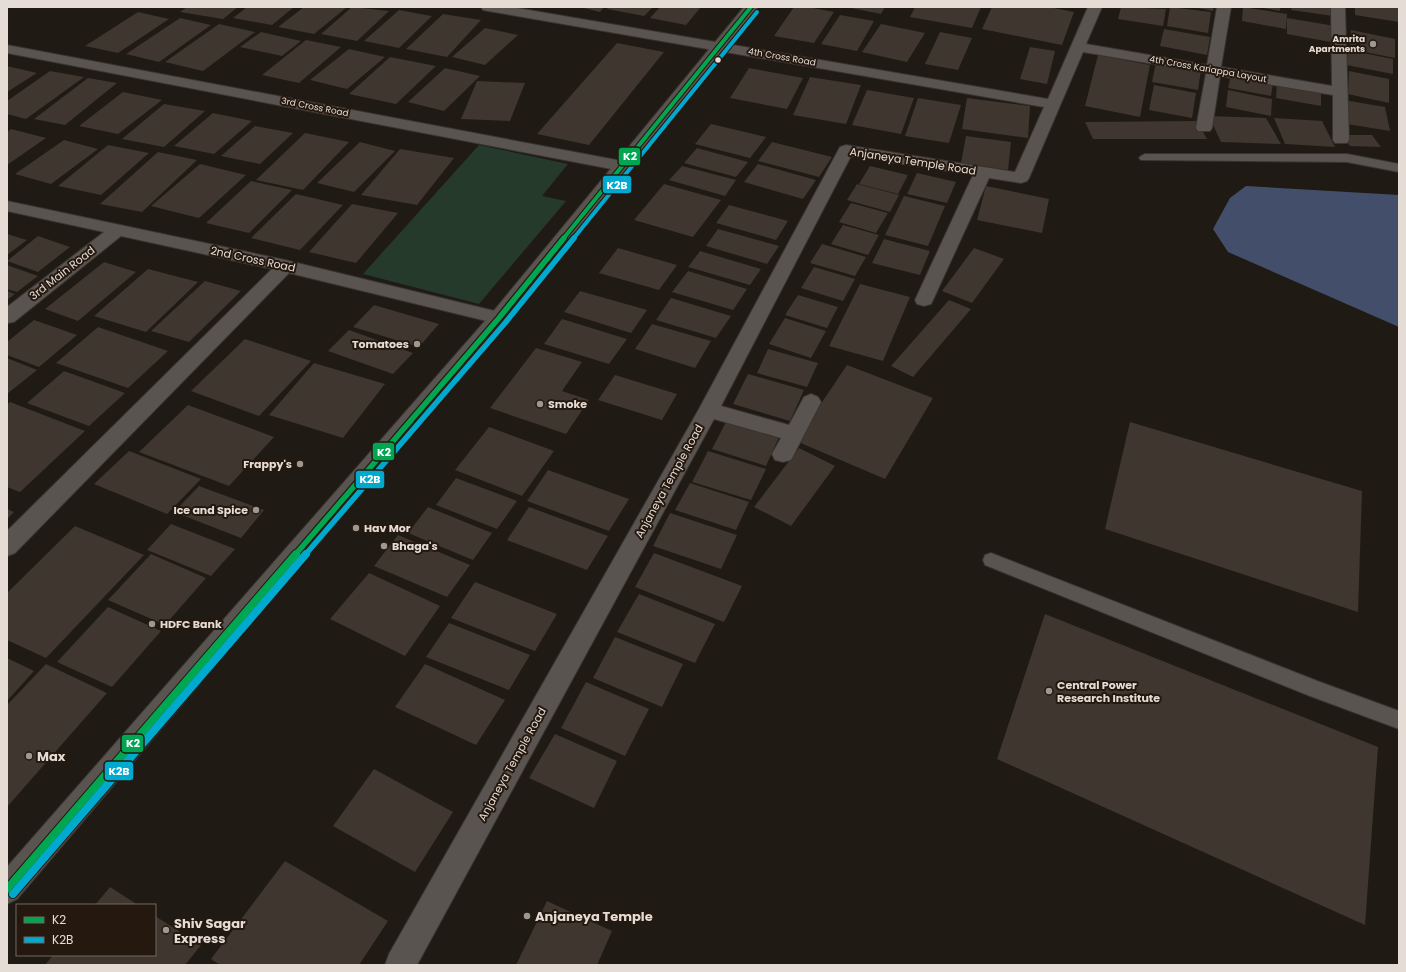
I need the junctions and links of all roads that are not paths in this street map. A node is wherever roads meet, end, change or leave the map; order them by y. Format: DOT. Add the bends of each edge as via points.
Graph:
graph roads {
  1 [pos="488,7"];
  2 [pos="751,7"];
  3 [pos="1095,7"];
  4 [pos="1224,7"];
  5 [pos="1338,7"];
  6 [pos="720,47"];
  7 [pos="1077,47"];
  8 [pos="7,49"];
  9 [pos="1215,70"];
  10 [pos="1339,92"];
  11 [pos="1052,104"];
  12 [pos="1204,128"];
  13 [pos="1341,140"];
  14 [pos="1145,158"];
  15 [pos="622,166"];
  16 [pos="1399,168"];
  17 [pos="983,172"];
  18 [pos="7,206"];
  19 [pos="118,230"];
  20 [pos="285,266"];
  21 [pos="924,300"];
  22 [pos="7,317"];
  23 [pos="498,318"];
  24 [pos="811,402"];
  25 [pos="709,410"];
  26 [pos="794,434"];
  27 [pos="783,454"];
  28 [pos="13,540"];
  29 [pos="991,560"];
  30 [pos="1399,720"];
  31 [pos="7,889"];
  32 [pos="400,965"];
  1 -- 6 [label="street, 4th Cross Road"];
  2 -- 6 [label="street"];
  3 -- 7 [label="street"];
  4 -- 9 [label="street"];
  5 -- 10 [label="street"];
  6 -- 11 [label="street, 4th Cross Road"];
  6 -- 15 [label="street"];
  7 -- 9 [label="street, 4th Cross Kariappa Layout"];
  7 -- 11 [label="street"];
  8 -- 15 [label="street, 3rd Cross Road"];
  9 -- 10 [label="street, 4th Cross Kariappa Layout"];
  9 -- 12 [label="street"];
  10 -- 13 [label="street"];
  11 -- 17 [label="street, Anjaneya Temple Road" via="1022,178"];
  14 -- 16 [label="lane" via="1347,158"];
  15 -- 23 [label="street"];
  17 -- 21 [label="street"];
  17 -- 25 [label="street, Anjaneya Temple Road" via="846,150"];
  18 -- 19 [label="street, 2nd Cross Road"];
  19 -- 20 [label="street, 2nd Cross Road"];
  19 -- 22 [label="street, 3rd Main Road"];
  20 -- 23 [label="street, 2nd Cross Road"];
  20 -- 28 [label="street"];
  23 -- 31 [label="street"];
  24 -- 26 [label="street"];
  25 -- 26 [label="street"];
  25 -- 32 [label="street, Anjaneya Temple Road"];
  26 -- 27 [label="street"];
  29 -- 30 [label="lane" via="1317,690"];
}
